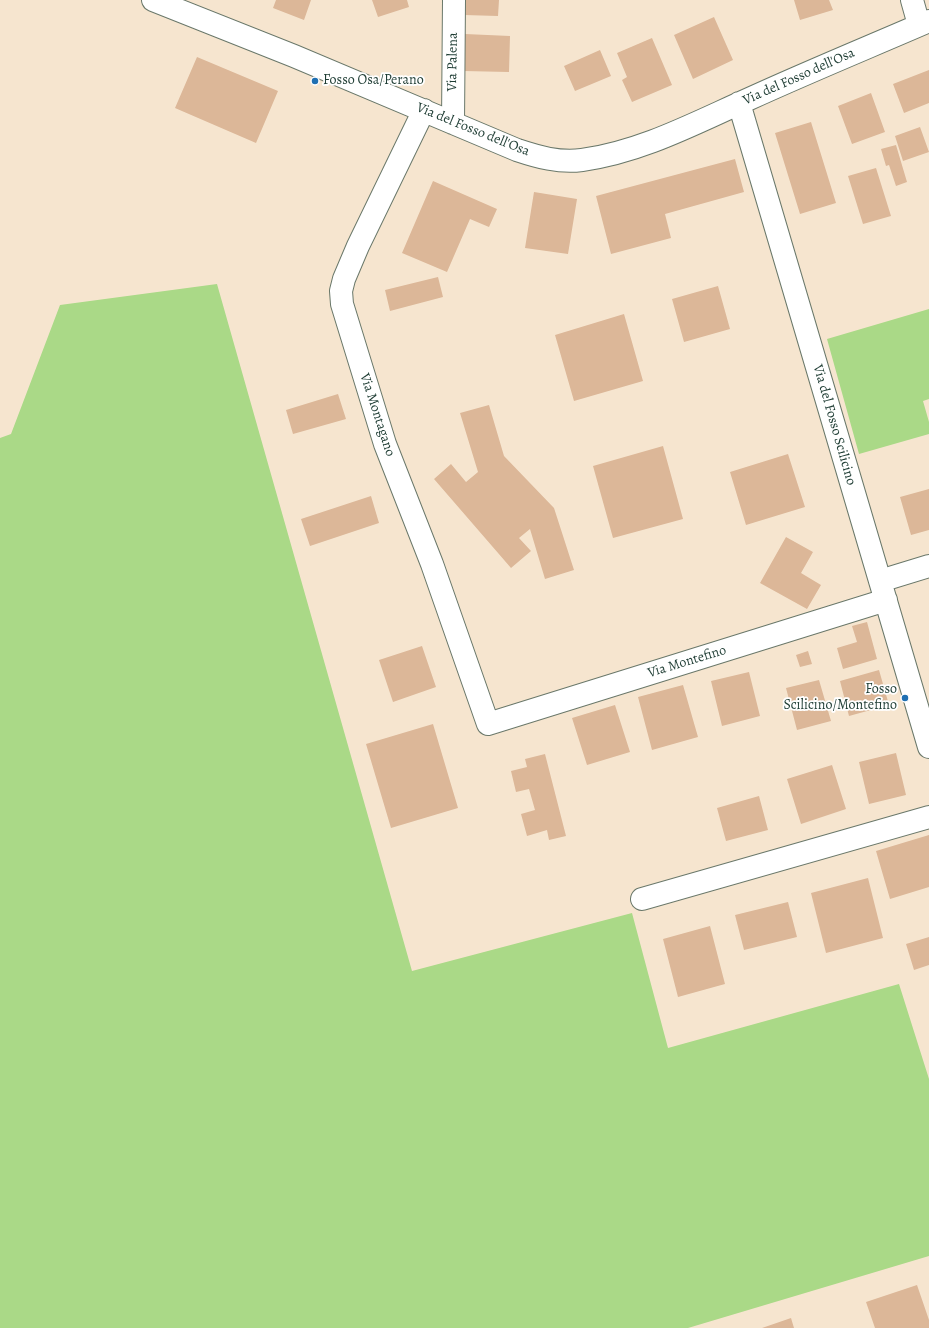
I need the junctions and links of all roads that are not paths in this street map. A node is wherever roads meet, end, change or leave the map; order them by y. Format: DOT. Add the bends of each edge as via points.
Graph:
graph roads {
  1 [pos="153,0"];
  2 [pos="454,0"];
  3 [pos="912,0"];
  4 [pos="924,23"];
  5 [pos="739,103"];
  6 [pos="424,110"];
  7 [pos="453,123"];
  8 [pos="929,566"];
  9 [pos="883,591"];
  10 [pos="488,724"];
  11 [pos="929,747"];
  12 [pos="929,817"];
  13 [pos="642,899"];
  1 -- 6 [label="street, Via del Fosso dell'Osa"];
  2 -- 7 [label="street, Via Palena"];
  3 -- 4 [label="street"];
  4 -- 5 [label="street, Via del Fosso dell'Osa"];
  5 -- 7 [label="street, Via del Fosso dell'Osa" via="657,139 613,154 582,160 556,160 532,156"];
  5 -- 9 [label="street, Via del Fosso Scilicino"];
  6 -- 7 [label="street, Via del Fosso dell'Osa"];
  6 -- 10 [label="street, Via Montagano" via="344,279 341,291 342,304 385,444 432,564"];
  8 -- 9 [label="street, Via Montefino"];
  9 -- 10 [label="street, Via Montefino"];
  9 -- 11 [label="street, Via del Fosso Scilicino"];
  12 -- 13 [label="street"];
}
